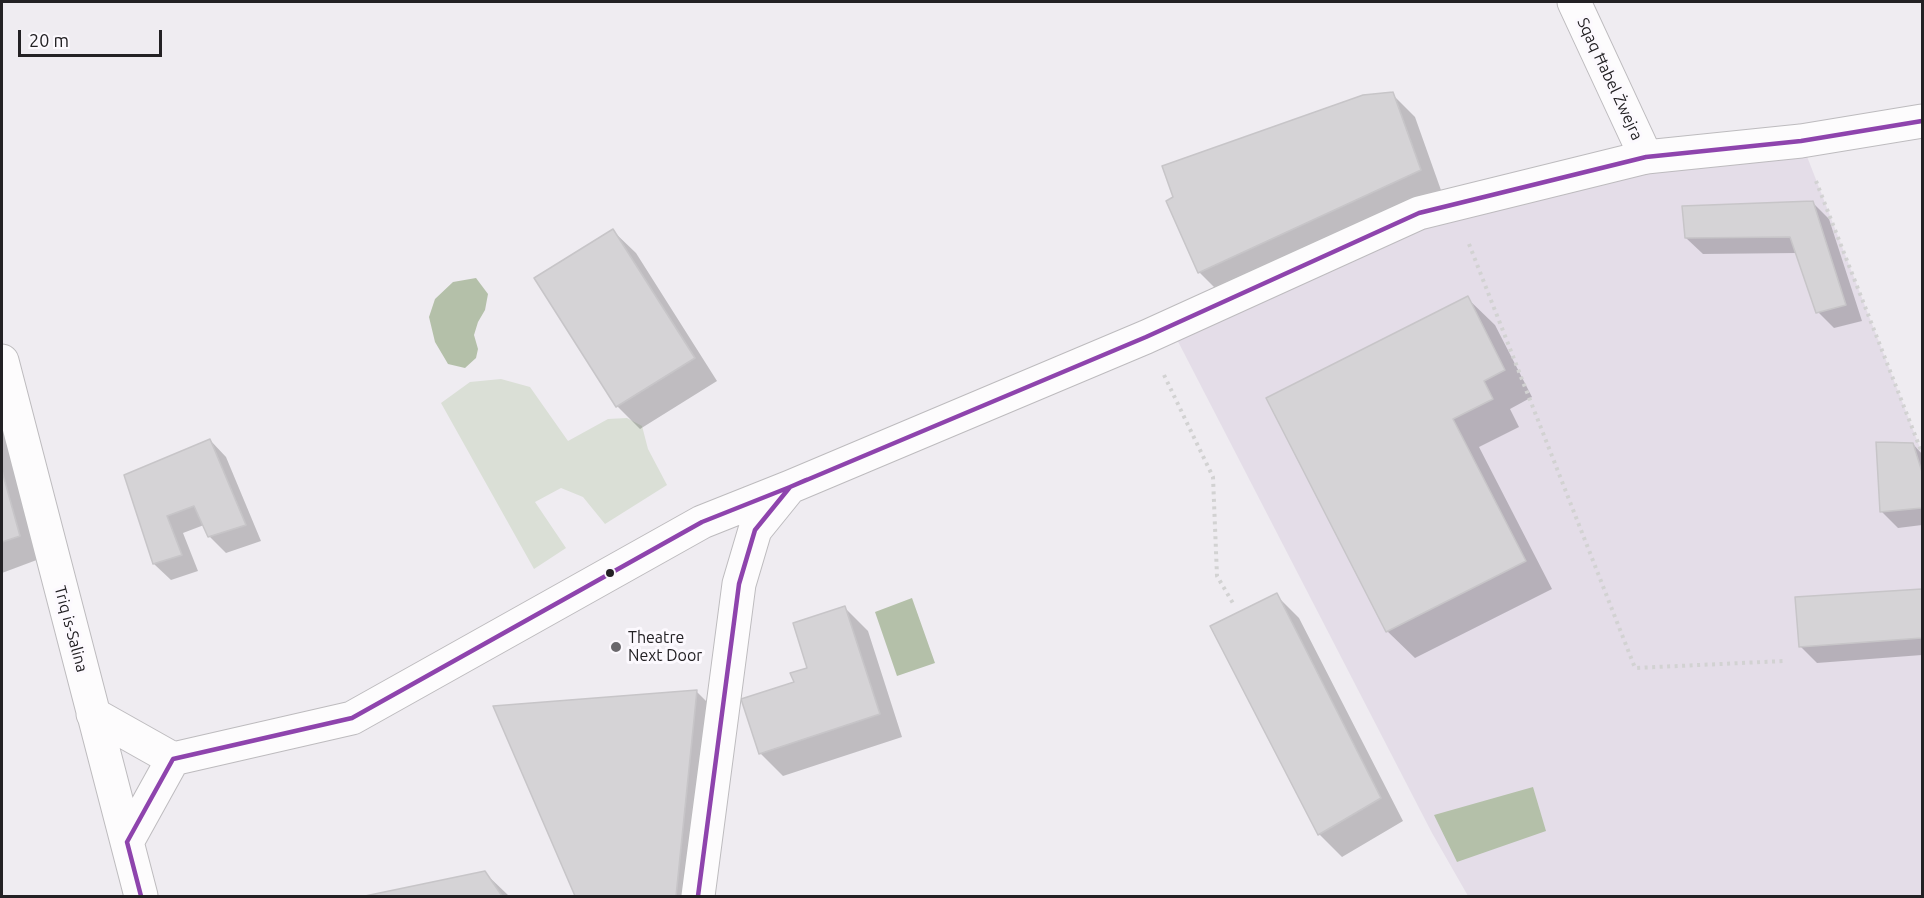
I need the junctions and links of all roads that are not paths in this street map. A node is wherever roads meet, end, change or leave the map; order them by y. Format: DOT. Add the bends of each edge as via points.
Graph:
graph roads {
  1 [pos="1574,2"];
  2 [pos="1923,121"];
  3 [pos="1646,156"];
  4 [pos="2,361"];
  5 [pos="790,487"];
  6 [pos="93,714"];
  7 [pos="173,759"];
  8 [pos="127,842"];
  9 [pos="141,897"];
  10 [pos="698,897"];
  1 -- 3 [label="main road, Sqaq Ħabel Żwejra"];
  2 -- 3 [label="main road" via="1801,141"];
  3 -- 5 [label="main road" via="1419,213 1146,337"];
  4 -- 6 [label="main road, Triq is-Salina"];
  5 -- 7 [label="main road" via="702,522 352,718"];
  5 -- 10 [label="main road" via="755,530 739,584"];
  6 -- 7 [label="main road"];
  6 -- 8 [label="main road, Triq is-Salina"];
  7 -- 8 [label="main road"];
  8 -- 9 [label="main road, Triq is-Salina"];
}
